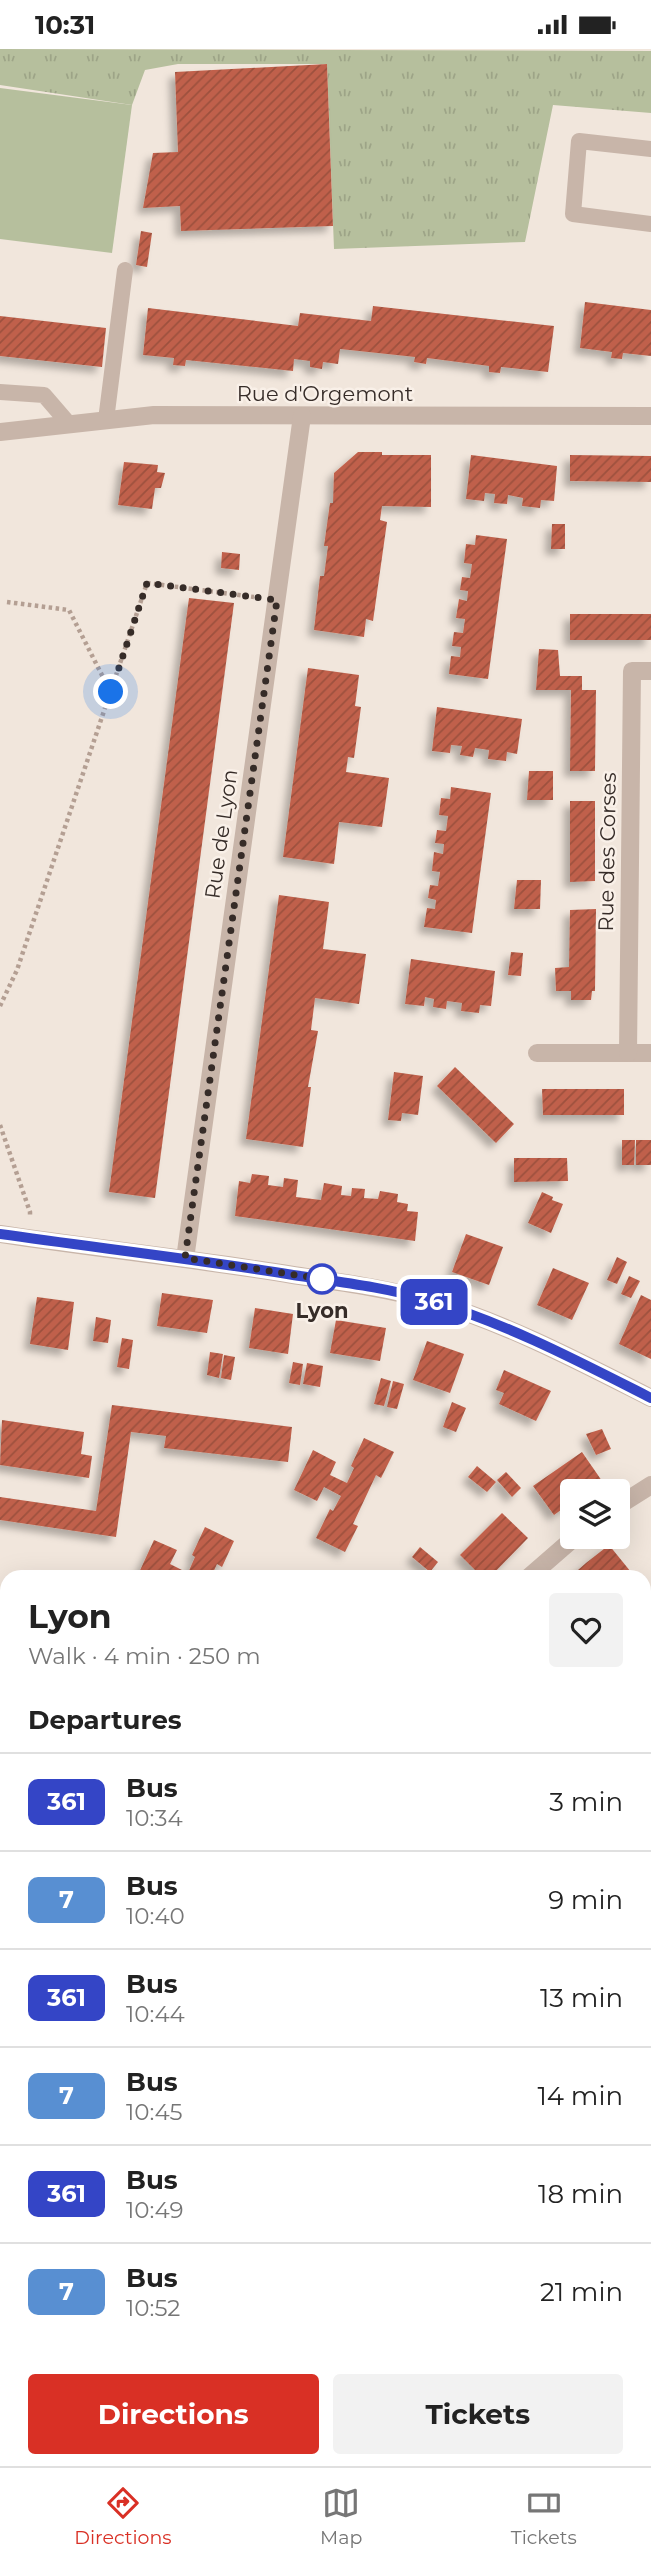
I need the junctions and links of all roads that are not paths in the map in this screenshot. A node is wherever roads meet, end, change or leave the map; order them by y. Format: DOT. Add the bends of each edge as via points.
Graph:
graph roads {
  1 [pos="651,149"];
  2 [pos="651,224"];
  3 [pos="125,270"];
  4 [pos="0,392"];
  5 [pos="302,416"];
  6 [pos="651,416"];
  7 [pos="106,420"];
  8 [pos="69,424"];
  9 [pos="0,432"];
  10 [pos="651,671"];
  11 [pos="537,1053"];
  12 [pos="628,1053"];
  13 [pos="651,1053"];
  14 [pos="0,1234"];
  15 [pos="185,1258"];
  16 [pos="651,1398"];
  17 [pos="651,1485"];
  18 [pos="630,1498"];
  19 [pos="561,1549"];
  20 [pos="537,1570"];
  1 -- 2 [label="lane" via="579,141 572,214"];
  3 -- 7 [label="lane"];
  4 -- 8 [label="lane" via="44,395"];
  5 -- 6 [label="street, Rue d'Orgemont"];
  5 -- 7 [label="street, Rue d'Orgemont" via="154,415"];
  5 -- 15 [label="street, Rue de Lyon"];
  7 -- 8 [label="street, Rue d'Orgemont"];
  8 -- 9 [label="street, Rue d'Orgemont"];
  10 -- 12 [label="street, Rue des Corses" via="632,671"];
  11 -- 12 [label="street"];
  12 -- 13 [label="street"];
  14 -- 15 [label="street"];
  15 -- 16 [label="street" via="369,1286 430,1301 513,1332"];
  17 -- 18 [label="street"];
  19 -- 20 [label="street"];
}
